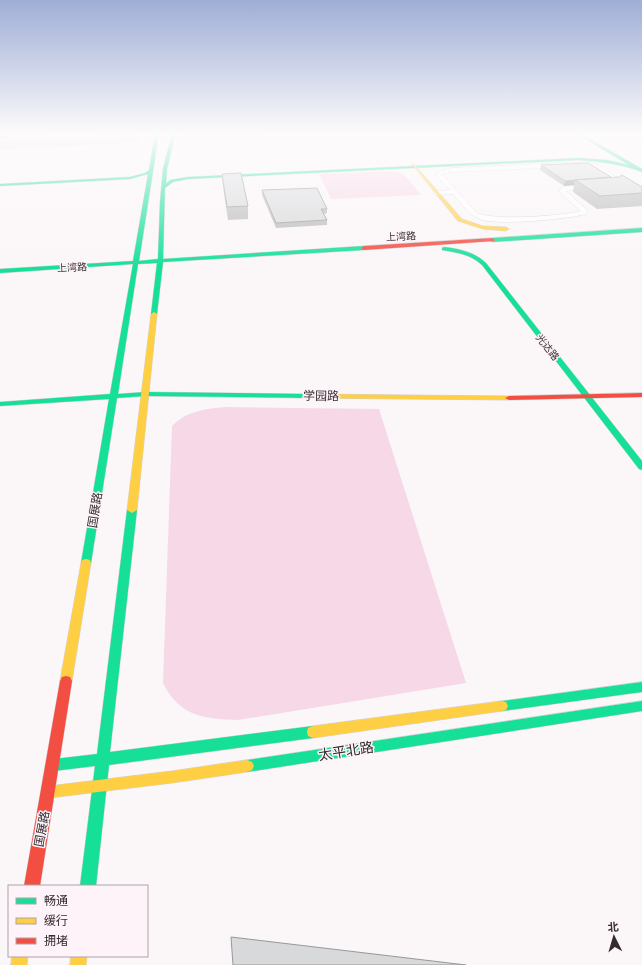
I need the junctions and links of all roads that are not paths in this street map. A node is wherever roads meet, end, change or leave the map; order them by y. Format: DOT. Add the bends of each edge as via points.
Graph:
graph roads {
  1 [pos="129,178"];
  2 [pos="150,178"];
  3 [pos="164,178"];
  4 [pos="181,178"];
  5 [pos="418,178"];
  6 [pos="422,178"];
  7 [pos="441,178"];
  8 [pos="614,178"];
  9 [pos="0,186"];
  10 [pos="163,188"];
  11 [pos="148,189"];
  12 [pos="455,192"];
  13 [pos="436,193"];
  14 [pos="448,220"];
  15 [pos="642,221"];
  16 [pos="642,226"];
  17 [pos="531,228"];
  18 [pos="626,229"];
  19 [pos="642,230"];
  20 [pos="470,232"];
  21 [pos="642,237"];
  22 [pos="516,244"];
  23 [pos="441,249"];
  24 [pos="502,249"];
  25 [pos="188,250"];
  26 [pos="311,252"];
  27 [pos="160,258"];
  28 [pos="491,258"];
  29 [pos="136,259"];
  30 [pos="0,263"];
  31 [pos="0,271"];
  32 [pos="561,347"];
  33 [pos="593,387"];
  34 [pos="642,395"];
  35 [pos="601,397"];
  36 [pos="145,398"];
  37 [pos="588,398"];
  38 [pos="113,399"];
  39 [pos="642,403"];
  40 [pos="0,404"];
  41 [pos="608,405"];
  42 [pos="594,406"];
  43 [pos="0,411"];
  44 [pos="642,467"];
  45 [pos="642,687"];
  46 [pos="642,706"];
  47 [pos="103,759"];
  48 [pos="54,765"];
  49 [pos="100,786"];
  50 [pos="49,792"];
  51 [pos="32,885"];
  52 [pos="88,885"];
  1 -- 9 [label="main road"];
  2 -- 11 [label="main road, 国展路"];
  3 -- 10 [label="main road"];
  4 -- 10 [label="main road"];
  5 -- 14 [label="main road"];
  6 -- 13 [label="main road"];
  7 -- 12 [label="street"];
  8 -- 12 [label="street" via="621,183 562,190 585,211 574,215 500,220 478,216"];
  9 -- 11 [label="main road" via="124,181 144,184"];
  10 -- 27 [label="main road"];
  11 -- 29 [label="main road, 国展路"];
  12 -- 13 [label="street"];
  13 -- 20 [label="main road" via="460,220 483,227 512,229"];
  15 -- 17 [label="main road"];
  16 -- 18 [label="main road, 上湾路"];
  18 -- 19 [label="main road, 上湾路"];
  18 -- 26 [label="main road, 上湾路"];
  18 -- 27 [label="main road, 上湾路"];
  21 -- 22 [label="main road, 上湾路"];
  22 -- 23 [label="main road, 上湾路"];
  22 -- 24 [label="main road"];
  23 -- 26 [label="main road, 上湾路"];
  23 -- 37 [label="main road, 光达路" via="460,251 481,261"];
  25 -- 27 [label="main road, 上湾路"];
  26 -- 27 [label="main road, 上湾路"];
  27 -- 29 [label="main road, 上湾路"];
  27 -- 36 [label="main road"];
  28 -- 32 [label="main road, 光达路" via="492,263"];
  29 -- 30 [label="main road, 上湾路"];
  29 -- 31 [label="main road, 上湾路"];
  29 -- 38 [label="main road, 国展路"];
  33 -- 35 [label="main road"];
  34 -- 35 [label="main road, 学园路"];
  35 -- 37 [label="main road, 学园路"];
  35 -- 41 [label="main road"];
  36 -- 37 [label="main road, 学园路"];
  36 -- 38 [label="main road, 学园路"];
  36 -- 42 [label="main road, 学园路"];
  36 -- 47 [label="main road"];
  37 -- 42 [label="main road, 光达路"];
  38 -- 40 [label="main road, 学园路"];
  38 -- 43 [label="main road, 学园路"];
  38 -- 48 [label="main road, 国展路"];
  39 -- 41 [label="main road, 学园路"];
  41 -- 42 [label="main road, 学园路"];
  42 -- 44 [label="main road, 光达路"];
  45 -- 47 [label="main road, 太平北路"];
  46 -- 49 [label="main road, 太平北路"];
  47 -- 48 [label="main road, 太平北路"];
  47 -- 49 [label="main road"];
  48 -- 50 [label="main road, 国展路"];
  49 -- 50 [label="main road, 太平北路"];
  49 -- 52 [label="main road"];
  50 -- 51 [label="main road, 国展路"];
}
